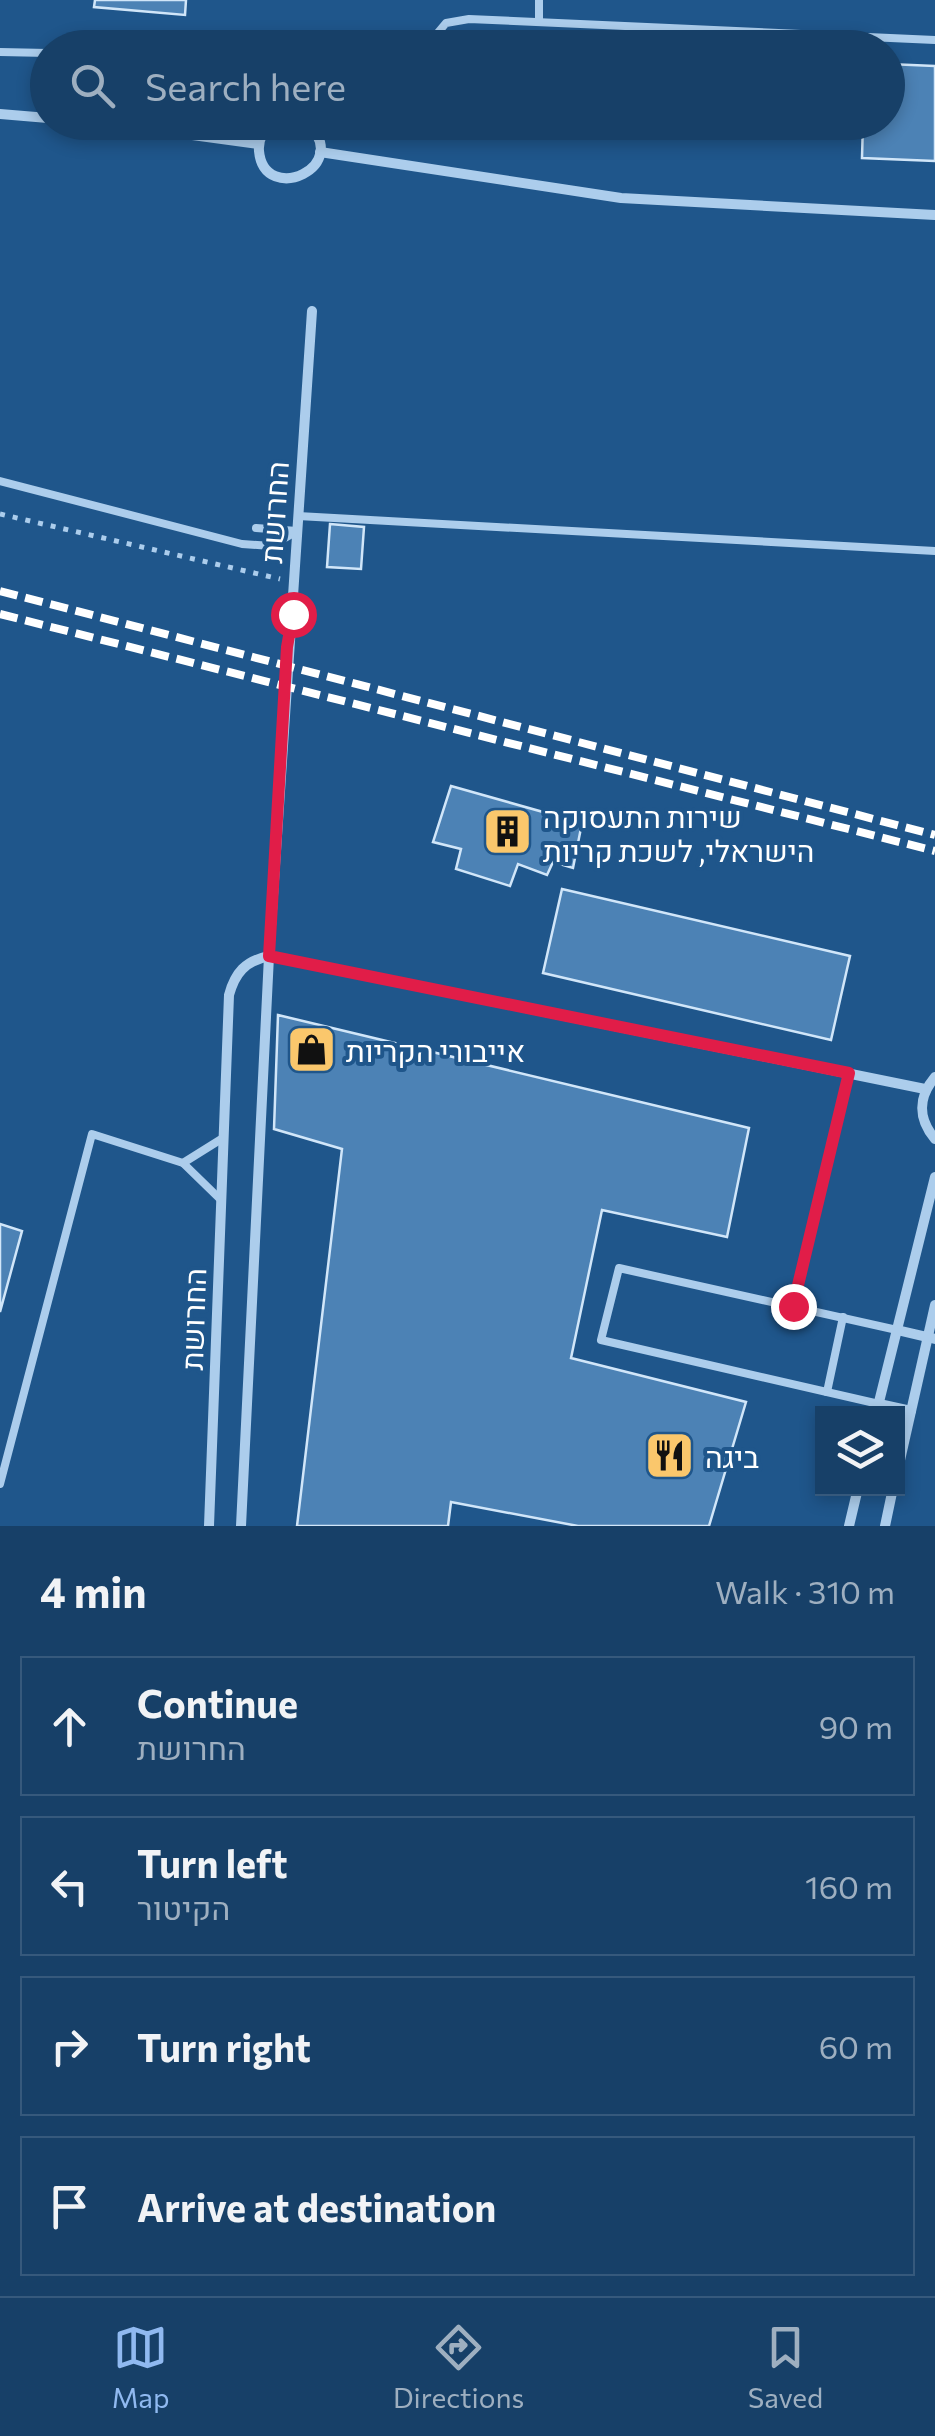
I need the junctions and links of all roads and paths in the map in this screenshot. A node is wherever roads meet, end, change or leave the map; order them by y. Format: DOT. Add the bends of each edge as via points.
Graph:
graph roads {
  1 [pos="539,0"];
  2 [pos="539,22"];
  3 [pos="440,30"];
  4 [pos="715,30"];
  5 [pos="905,39"];
  6 [pos="935,40"];
  7 [pos="0,52"];
  8 [pos="30,53"];
  9 [pos="0,114"];
  10 [pos="30,116"];
  11 [pos="230,140"];
  12 [pos="261,140"];
  13 [pos="318,140"];
  14 [pos="259,144"];
  15 [pos="320,152"];
  16 [pos="935,215"];
  17 [pos="312,311"];
  18 [pos="0,481"];
  19 [pos="0,514"];
  20 [pos="298,516"];
  21 [pos="256,528"];
  22 [pos="298,531"];
  23 [pos="935,551"];
  24 [pos="294,582"];
  25 [pos="269,956"];
  26 [pos="849,1073"];
  27 [pos="935,1076"];
  28 [pos="926,1089"];
  29 [pos="223,1138"];
  30 [pos="935,1139"];
  31 [pos="183,1163"];
  32 [pos="935,1177"];
  33 [pos="221,1200"];
  34 [pos="935,1305"];
  35 [pos="793,1306"];
  36 [pos="844,1317"];
  37 [pos="897,1330"];
  38 [pos="931,1338"];
  39 [pos="827,1392"];
  40 [pos="869,1406"];
  41 [pos="879,1406"];
  42 [pos="905,1411"];
  43 [pos="910,1411"];
  44 [pos="905,1435"];
  45 [pos="0,1484"];
  46 [pos="856,1496"];
  47 [pos="891,1496"];
  48 [pos="209,1526"];
  49 [pos="241,1526"];
  50 [pos="848,1526"];
  51 [pos="884,1526"];
  1 -- 2 [label="lane"];
  2 -- 3 [label="lane" via="458,20"];
  2 -- 4 [label="lane"];
  5 -- 6 [label="lane"];
  7 -- 8 [label="lane"];
  9 -- 10 [label="street"];
  11 -- 14 [label="street"];
  12 -- 14 [label="street"];
  13 -- 15 [label="street"];
  14 -- 15 [label="street" via="265,167 286,178 308,172"];
  15 -- 16 [label="street" via="622,198"];
  17 -- 20 [label="street, החרושת"];
  18 -- 22 [label="lane" via="242,544 271,546"];
  19 -- 24 [label="path"];
  20 -- 22 [label="street, החרושת"];
  20 -- 23 [label="lane"];
  21 -- 22 [label="lane"];
  22 -- 24 [label="street, החרושת"];
  24 -- 25 [label="street, החרושת"];
  25 -- 26 [label="street"];
  25 -- 29 [label="street, החרושת" via="244,966 229,995"];
  25 -- 49 [label="street, החרושת"];
  26 -- 28 [label="street"];
  26 -- 35 [label="lane"];
  27 -- 28 [label="street"];
  28 -- 30 [label="street" via="922,1114"];
  29 -- 31 [label="lane"];
  29 -- 33 [label="street, החרושת"];
  31 -- 33 [label="lane"];
  31 -- 45 [label="lane" via="92,1134"];
  32 -- 37 [label="street"];
  33 -- 48 [label="street, החרושת"];
  34 -- 38 [label="street"];
  35 -- 36 [label="lane"];
  35 -- 39 [label="lane" via="620,1268 601,1340"];
  36 -- 37 [label="lane"];
  36 -- 39 [label="lane"];
  37 -- 38 [label="street"];
  37 -- 41 [label="street"];
  38 -- 43 [label="street"];
  39 -- 40 [label="lane"];
  42 -- 43 [label="street"];
  43 -- 44 [label="street"];
  46 -- 50 [label="street"];
  47 -- 51 [label="street"];
}
